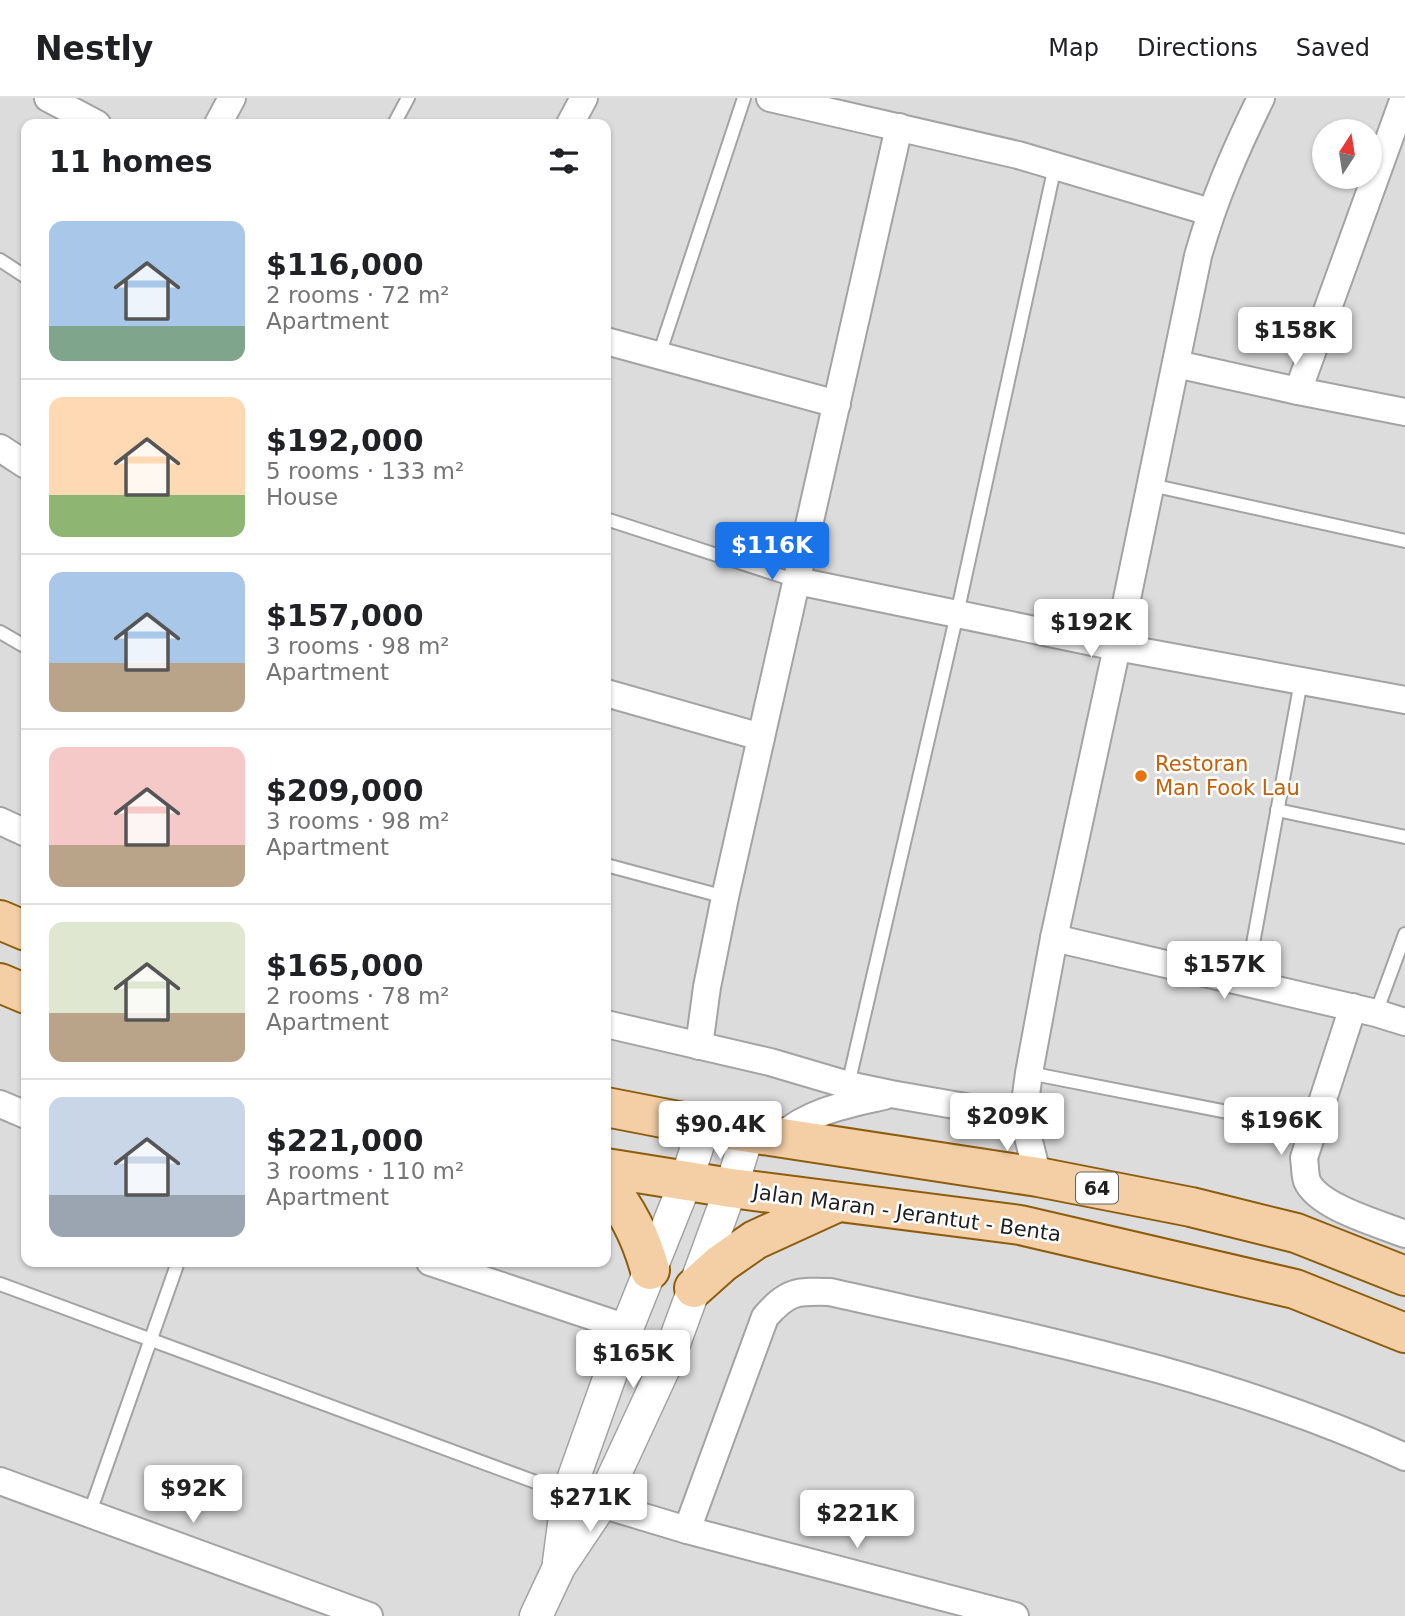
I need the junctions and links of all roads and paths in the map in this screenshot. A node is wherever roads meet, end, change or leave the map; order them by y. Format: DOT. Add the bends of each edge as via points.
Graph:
graph roads {
  1 [pos="48,98"];
  2 [pos="232,98"];
  3 [pos="408,98"];
  4 [pos="584,98"];
  5 [pos="744,98"];
  6 [pos="770,98"];
  7 [pos="1261,98"];
  8 [pos="1404,98"];
  9 [pos="88,119"];
  10 [pos="221,119"];
  11 [pos="397,119"];
  12 [pos="573,119"];
  13 [pos="899,127"];
  14 [pos="1055,166"];
  15 [pos="1210,212"];
  16 [pos="0,260"];
  17 [pos="21,274"];
  18 [pos="611,342"];
  19 [pos="659,355"];
  20 [pos="1177,364"];
  21 [pos="1298,391"];
  22 [pos="837,404"];
  23 [pos="1405,412"];
  24 [pos="0,448"];
  25 [pos="21,461"];
  26 [pos="1151,485"];
  27 [pos="611,521"];
  28 [pos="1405,541"];
  29 [pos="797,581"];
  30 [pos="957,614"];
  31 [pos="0,632"];
  32 [pos="21,645"];
  33 [pos="1117,647"];
  34 [pos="1301,681"];
  35 [pos="611,694"];
  36 [pos="1405,700"];
  37 [pos="761,737"];
  38 [pos="1277,810"];
  39 [pos="1405,837"];
  40 [pos="611,867"];
  41 [pos="725,897"];
  42 [pos="0,920"];
  43 [pos="21,929"];
  44 [pos="1405,934"];
  45 [pos="1054,938"];
  46 [pos="1245,982"];
  47 [pos="0,983"];
  48 [pos="21,992"];
  49 [pos="1365,1010"];
  50 [pos="1405,1022"];
  51 [pos="611,1025"];
  52 [pos="699,1046"];
  53 [pos="1029,1073"];
  54 [pos="848,1085"];
  55 [pos="891,1094"];
  56 [pos="0,1104"];
  57 [pos="611,1108"];
  58 [pos="21,1113"];
  59 [pos="1023,1117"];
  60 [pos="704,1126"];
  61 [pos="1314,1129"];
  62 [pos="764,1135"];
  63 [pos="611,1169"];
  64 [pos="1038,1177"];
  65 [pos="686,1181"];
  66 [pos="730,1188"];
  67 [pos="611,1190"];
  68 [pos="838,1202"];
  69 [pos="1405,1234"];
  70 [pos="176,1267"];
  71 [pos="445,1267"];
  72 [pos="650,1270"];
  73 [pos="1405,1276"];
  74 [pos="0,1284"];
  75 [pos="694,1288"];
  76 [pos="627,1328"];
  77 [pos="1405,1333"];
  78 [pos="150,1339"];
  79 [pos="1405,1457"];
  80 [pos="0,1481"];
  81 [pos="568,1494"];
  82 [pos="600,1506"];
  83 [pos="90,1512"];
  84 [pos="687,1530"];
  85 [pos="559,1567"];
  86 [pos="327,1609"];
  87 [pos="959,1609"];
  88 [pos="369,1616"];
  89 [pos="536,1616"];
  90 [pos="1015,1616"];
  1 -- 9 [label="street"];
  2 -- 10 [label="street"];
  3 -- 11 [label="lane"];
  4 -- 12 [label="street"];
  5 -- 19 [label="lane"];
  6 -- 13 [label="street"];
  7 -- 15 [label="street"];
  8 -- 21 [label="street"];
  13 -- 14 [label="street"];
  13 -- 22 [label="street"];
  14 -- 15 [label="street"];
  14 -- 30 [label="lane"];
  15 -- 20 [label="street"];
  16 -- 17 [label="lane"];
  18 -- 19 [label="street"];
  19 -- 22 [label="street"];
  20 -- 21 [label="street"];
  20 -- 26 [label="street"];
  21 -- 23 [label="street"];
  22 -- 29 [label="street"];
  24 -- 25 [label="street"];
  26 -- 28 [label="lane"];
  26 -- 33 [label="street"];
  27 -- 29 [label="lane"];
  29 -- 30 [label="street"];
  29 -- 37 [label="street"];
  30 -- 33 [label="street"];
  30 -- 54 [label="lane"];
  31 -- 32 [label="lane"];
  33 -- 34 [label="street"];
  33 -- 45 [label="street"];
  34 -- 36 [label="street"];
  34 -- 38 [label="lane"];
  35 -- 37 [label="street"];
  37 -- 41 [label="street"];
  38 -- 39 [label="lane"];
  38 -- 46 [label="lane"];
  40 -- 41 [label="lane"];
  41 -- 52 [label="street"];
  42 -- 43 [label="main road"];
  44 -- 49 [label="lane"];
  45 -- 46 [label="street"];
  45 -- 53 [label="street"];
  46 -- 49 [label="street"];
  47 -- 48 [label="main road"];
  49 -- 50 [label="street"];
  49 -- 61 [label="street"];
  51 -- 52 [label="street"];
  52 -- 54 [label="street"];
  53 -- 59 [label="street"];
  53 -- 61 [label="lane"];
  54 -- 55 [label="street"];
  55 -- 59 [label="street"];
  55 -- 62 [label="street" via="827,1109"];
  56 -- 58 [label="street"];
  57 -- 60 [label="main road, 64"];
  59 -- 64 [label="street"];
  60 -- 62 [label="main road, 64"];
  60 -- 65 [label="street"];
  61 -- 69 [label="street" via="1304,1158 1307,1181 1318,1195"];
  62 -- 64 [label="main road, 64"];
  62 -- 66 [label="street"];
  63 -- 65 [label="main road, Jalan Maran - Jerantut - Benta"];
  64 -- 73 [label="main road, 64" via="1296,1233"];
  65 -- 66 [label="main road, Jalan Maran - Jerantut - Benta"];
  65 -- 72 [label="street"];
  66 -- 68 [label="main road, Jalan Maran - Jerantut - Benta"];
  66 -- 75 [label="street"];
  67 -- 72 [label="main road" via="642,1238"];
  68 -- 75 [label="main road" via="755,1240"];
  68 -- 77 [label="main road, Jalan Maran - Jerantut - Benta" via="1046,1231 1295,1289"];
  70 -- 78 [label="lane"];
  71 -- 76 [label="street"];
  72 -- 76 [label="street"];
  74 -- 78 [label="lane"];
  75 -- 82 [label="street" via="669,1357"];
  76 -- 81 [label="street"];
  78 -- 81 [label="lane"];
  78 -- 83 [label="lane"];
  79 -- 84 [label="street" via="1247,1395 1128,1359 830,1292 803,1291 781,1298 765,1317"];
  80 -- 83 [label="street"];
  81 -- 82 [label="street"];
  81 -- 85 [label="street"];
  82 -- 84 [label="street"];
  82 -- 85 [label="street"];
  83 -- 86 [label="street"];
  84 -- 87 [label="street"];
  85 -- 89 [label="street"];
  86 -- 88 [label="street"];
  87 -- 90 [label="street"];
}
